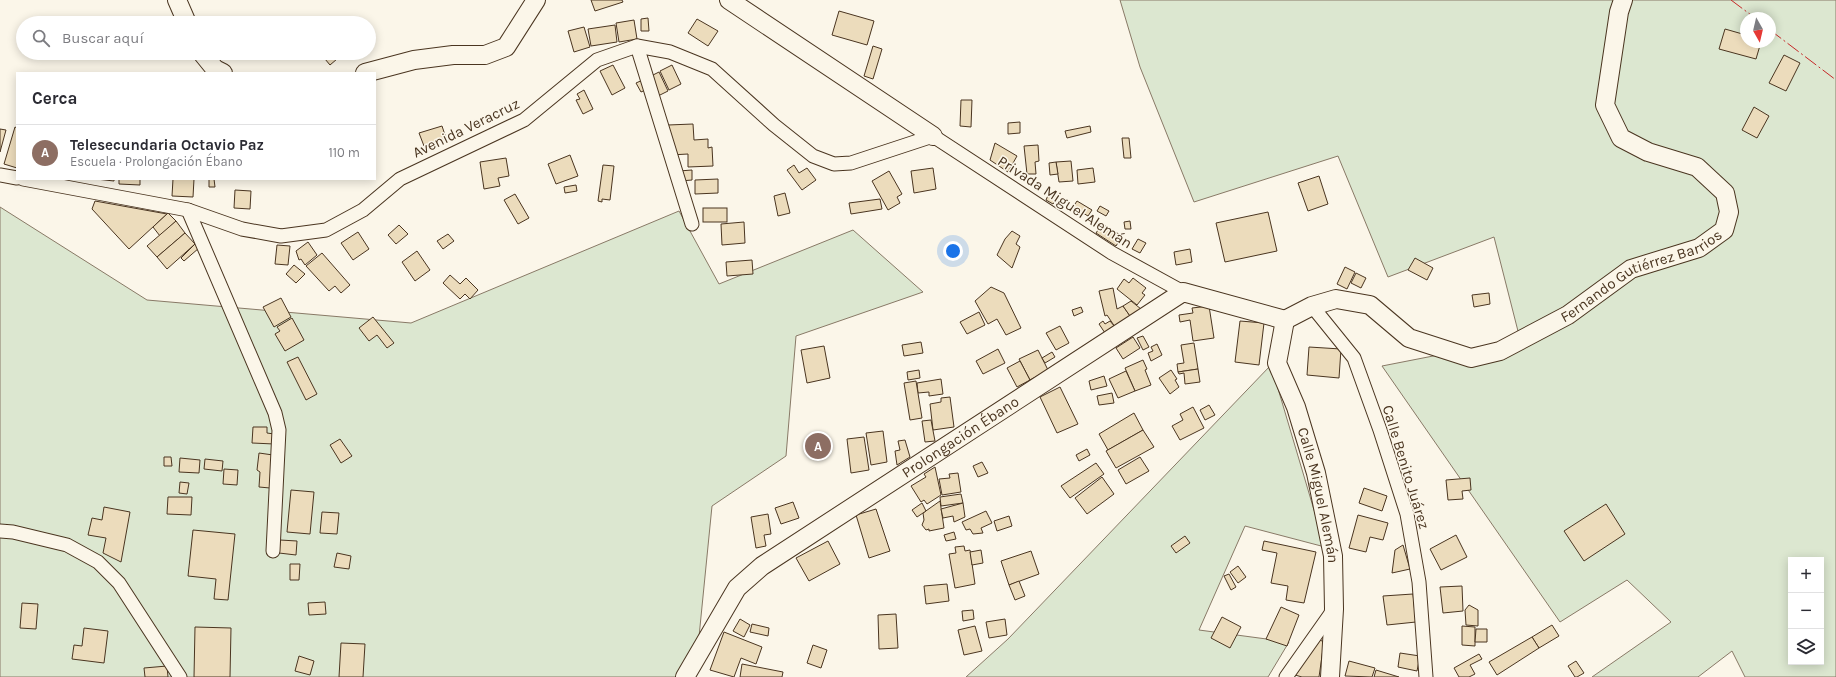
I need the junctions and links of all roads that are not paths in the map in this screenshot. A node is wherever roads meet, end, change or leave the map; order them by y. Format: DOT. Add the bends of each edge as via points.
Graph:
graph roads {
  1 [pos="177,0"];
  2 [pos="536,0"];
  3 [pos="729,0"];
  4 [pos="1623,0"];
  5 [pos="184,16"];
  6 [pos="637,46"];
  7 [pos="208,60"];
  8 [pos="221,72"];
  9 [pos="369,72"];
  10 [pos="933,136"];
  11 [pos="0,175"];
  12 [pos="16,178"];
  13 [pos="28,180"];
  14 [pos="188,210"];
  15 [pos="692,224"];
  16 [pos="1183,292"];
  17 [pos="1312,306"];
  18 [pos="1285,320"];
  19 [pos="0,531"];
  20 [pos="273,551"];
  21 [pos="1334,609"];
  22 [pos="180,677"];
  23 [pos="685,677"];
  24 [pos="1286,677"];
  25 [pos="1330,677"];
  26 [pos="1426,677"];
  1 -- 5 [label="street"];
  2 -- 9 [label="street" via="506,47 486,55 454,55 414,60"];
  3 -- 10 [label="street"];
  4 -- 17 [label="street, Fernando Gutiérrez Barrios" via="1605,105 1621,138 1648,152 1697,167 1725,193 1729,212 1724,230 1699,248 1631,269 1568,315 1500,351 1470,358 1409,338 1370,305 1336,300"];
  6 -- 10 [label="street, Avenida Veracruz" via="670,52 712,69 813,156 834,164 851,163"];
  6 -- 14 [label="street, Avenida Veracruz" via="597,60 524,120 400,179 363,210 326,230 281,236 242,229"];
  6 -- 15 [label="street"];
  7 -- 8 [label="street"];
  10 -- 16 [label="street, Privada Miguel Alemán" via="1112,253"];
  11 -- 12 [label="street"];
  13 -- 14 [label="street, Avenida Veracruz"];
  14 -- 20 [label="street" via="275,413 279,430"];
  16 -- 18 [label="street"];
  16 -- 23 [label="street, Prolongación Ébano" via="762,566 737,588"];
  17 -- 18 [label="street, Fernando Gutiérrez Barrios"];
  17 -- 26 [label="street, Calle Benito Juárez" via="1354,358 1404,506 1419,582"];
  18 -- 21 [label="street, Calle Miguel Alemán" via="1276,363 1296,407 1316,473 1333,556"];
  19 -- 22 [label="street" via="67,545 98,562 119,583"];
  21 -- 24 [label="street"];
  21 -- 25 [label="street, Calle Miguel Alemán"];
}
